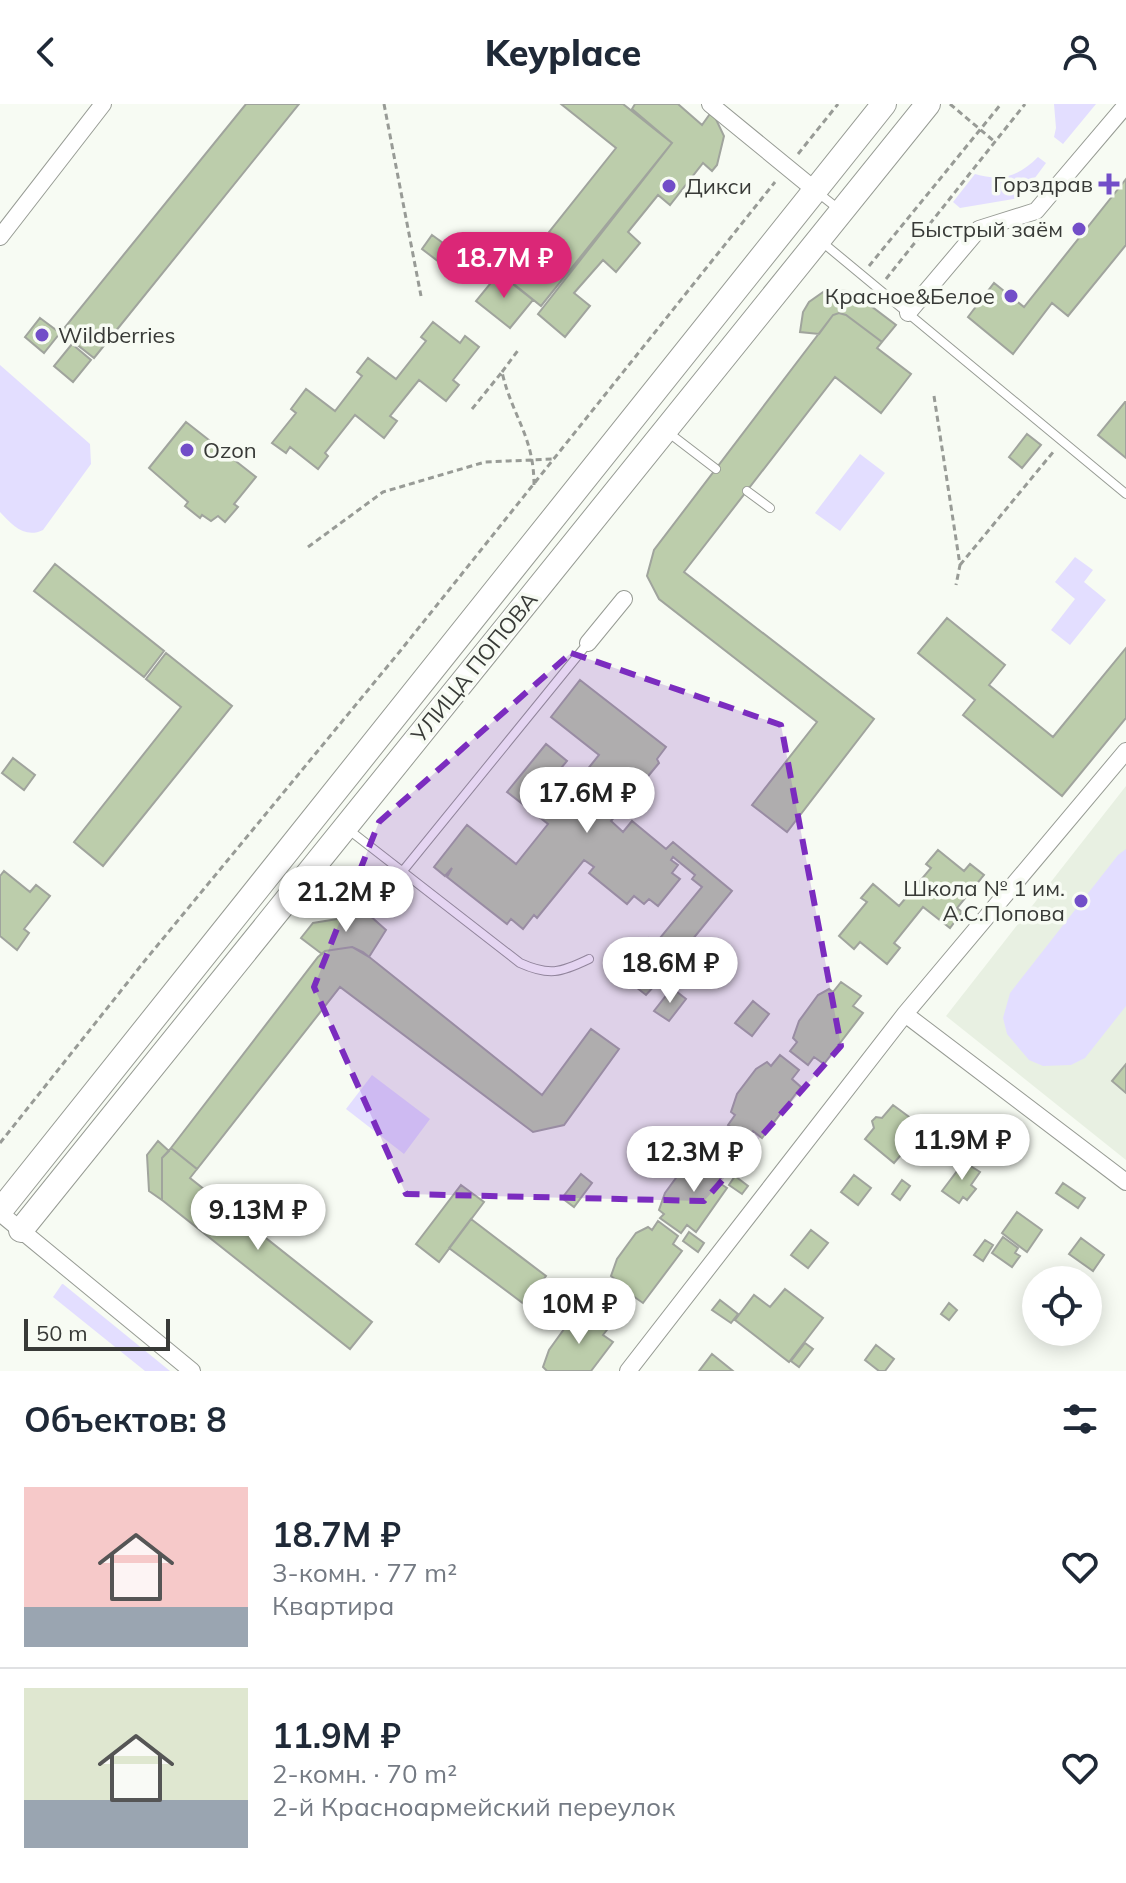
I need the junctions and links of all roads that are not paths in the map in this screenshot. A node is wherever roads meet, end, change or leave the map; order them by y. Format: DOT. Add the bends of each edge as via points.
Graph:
graph roads {
  1 [pos="103,104"];
  2 [pos="710,104"];
  3 [pos="884,104"];
  4 [pos="928,104"];
  5 [pos="1126,105"];
  6 [pos="815,190"];
  7 [pos="841,212"];
  8 [pos="0,237"];
  9 [pos="819,240"];
  10 [pos="908,313"];
  11 [pos="666,430"];
  12 [pos="716,469"];
  13 [pos="747,491"];
  14 [pos="1126,494"];
  15 [pos="770,508"];
  16 [pos="624,599"];
  17 [pos="588,643"];
  18 [pos="1126,751"];
  19 [pos="346,827"];
  20 [pos="402,872"];
  21 [pos="589,959"];
  22 [pos="905,1014"];
  23 [pos="1126,1182"];
  24 [pos="0,1212"];
  25 [pos="21,1230"];
  26 [pos="192,1371"];
  27 [pos="628,1371"];
  1 -- 8 [label="street"];
  2 -- 6 [label="street"];
  3 -- 6 [label="main road, УЛИЦА ПОПОВА"];
  4 -- 7 [label="main road, УЛИЦА ПОПОВА"];
  5 -- 10 [label="street" via="1036,211 979,229"];
  6 -- 7 [label="lane"];
  6 -- 24 [label="main road, УЛИЦА ПОПОВА"];
  7 -- 9 [label="main road, УЛИЦА ПОПОВА"];
  9 -- 10 [label="lane"];
  9 -- 11 [label="main road, УЛИЦА ПОПОВА"];
  10 -- 14 [label="lane"];
  11 -- 12 [label="lane"];
  11 -- 19 [label="main road, УЛИЦА ПОПОВА"];
  13 -- 15 [label="lane"];
  16 -- 17 [label="street"];
  17 -- 20 [label="lane"];
  18 -- 22 [label="street"];
  19 -- 20 [label="lane"];
  19 -- 25 [label="main road, УЛИЦА ПОПОВА"];
  20 -- 21 [label="lane" via="537,971 554,973"];
  22 -- 23 [label="street"];
  22 -- 27 [label="street"];
  24 -- 25 [label="street"];
  25 -- 26 [label="street"];
}
